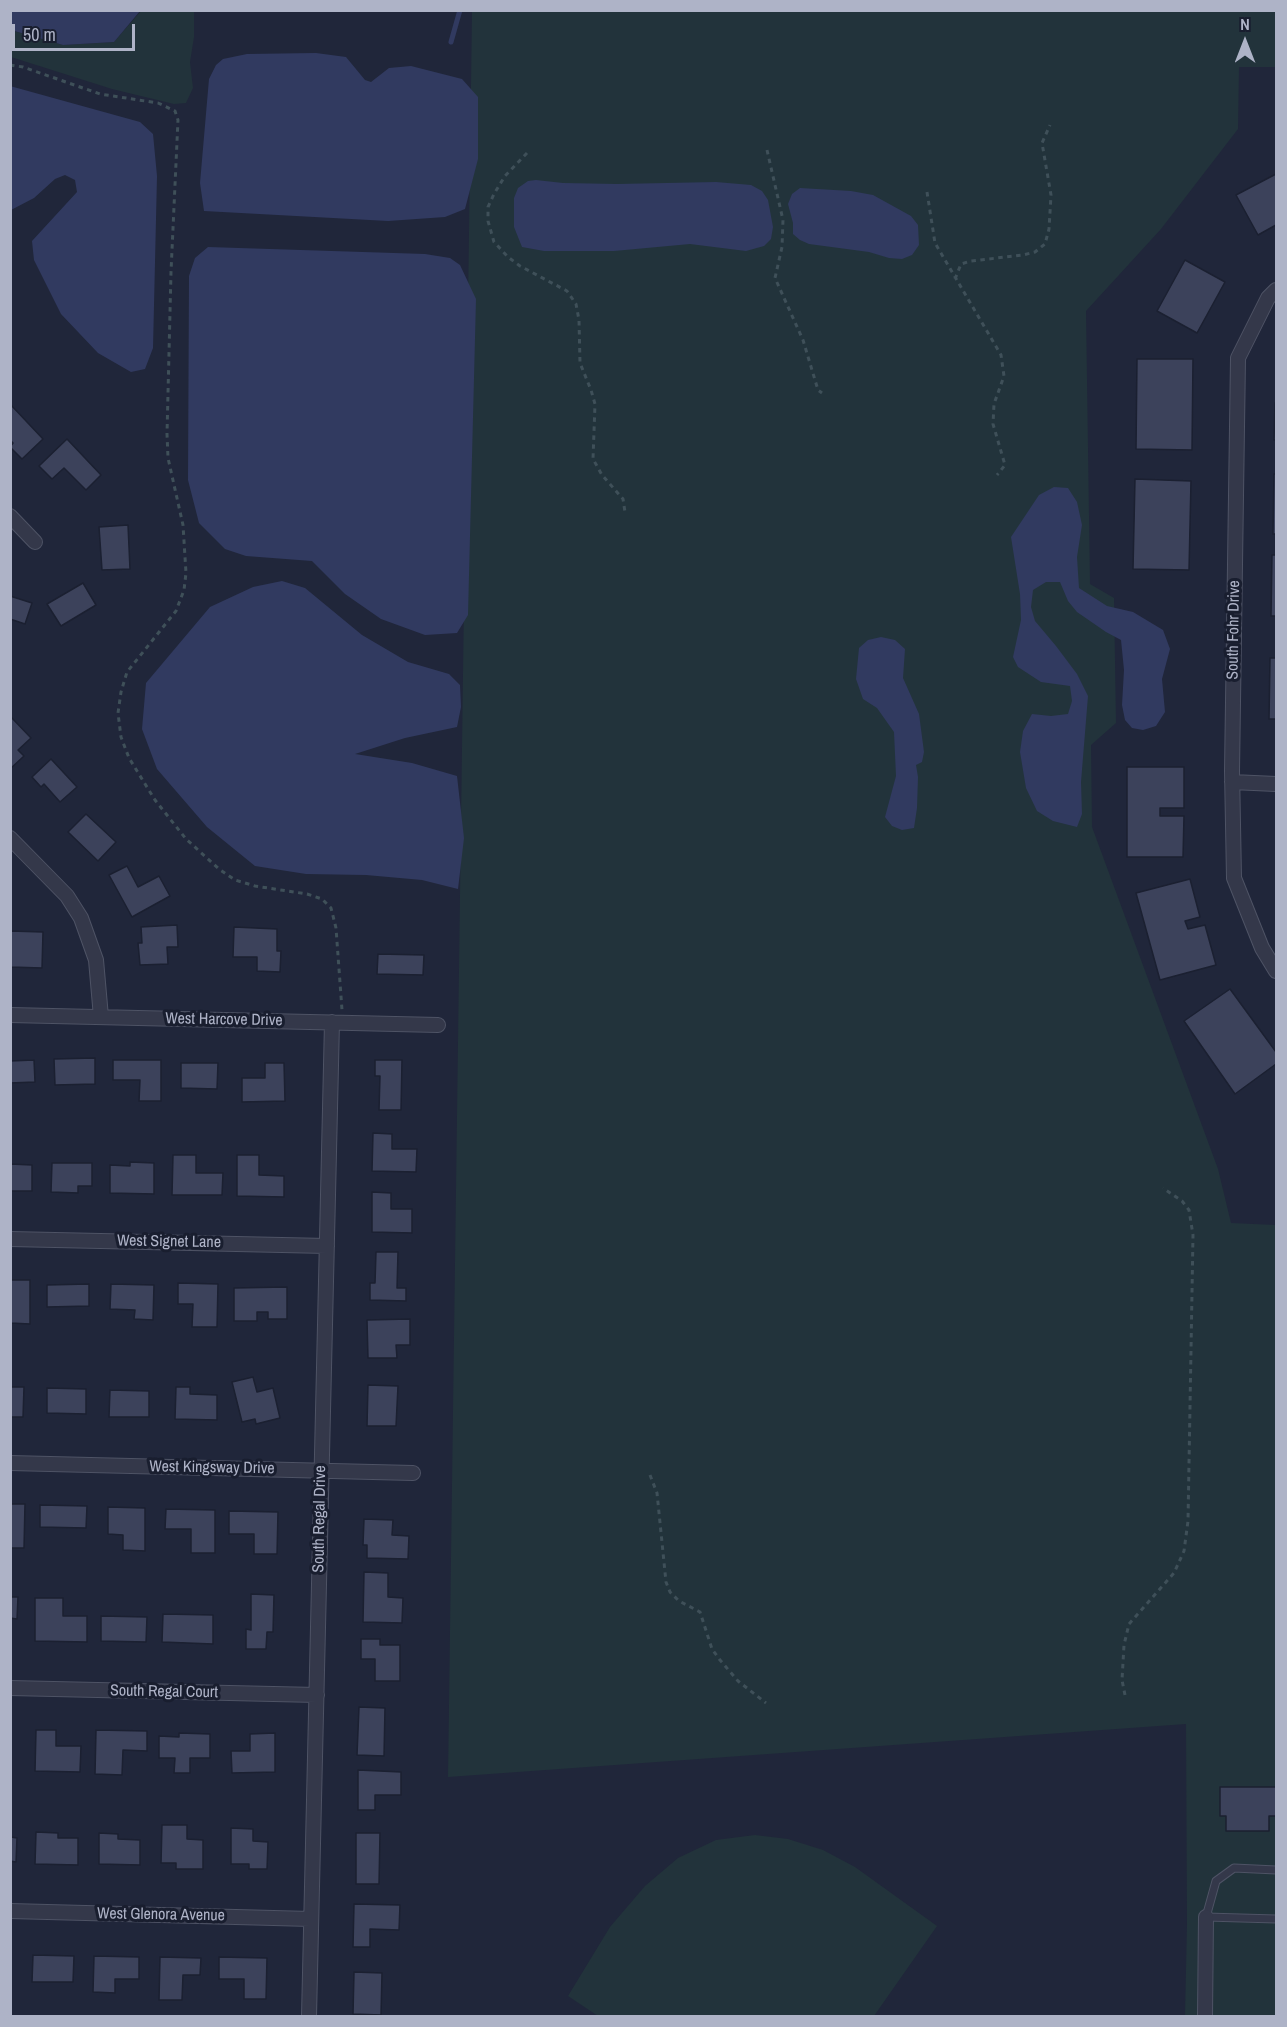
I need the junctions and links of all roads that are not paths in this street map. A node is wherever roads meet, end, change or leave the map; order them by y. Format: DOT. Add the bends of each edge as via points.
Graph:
graph roads {
  1 [pos="1276,290"];
  2 [pos="10,516"];
  3 [pos="35,542"];
  4 [pos="1232,782"];
  5 [pos="1276,784"];
  6 [pos="10,838"];
  7 [pos="1276,971"];
  8 [pos="10,1015"];
  9 [pos="101,1017"];
  10 [pos="337,1023"];
  11 [pos="438,1026"];
  12 [pos="10,1239"];
  13 [pos="327,1246"];
  14 [pos="10,1463"];
  15 [pos="321,1470"];
  16 [pos="413,1473"];
  17 [pos="10,1688"];
  18 [pos="317,1695"];
  19 [pos="1276,1870"];
  20 [pos="10,1911"];
  21 [pos="1206,1917"];
  22 [pos="311,1919"];
  23 [pos="1276,1919"];
  24 [pos="309,2016"];
  25 [pos="1205,2016"];
  1 -- 4 [label="street, South Fohr Drive" via="1268,298 1238,358"];
  2 -- 3 [label="street"];
  4 -- 5 [label="street"];
  4 -- 7 [label="street, South Fohr Drive" via="1234,878 1262,948"];
  6 -- 9 [label="street" via="67,897 81,918 96,960"];
  8 -- 9 [label="street, West Harcove Drive"];
  9 -- 10 [label="street, West Harcove Drive"];
  10 -- 11 [label="street, West Harcove Drive"];
  10 -- 13 [label="street, South Regal Drive"];
  12 -- 13 [label="street, West Signet Lane"];
  13 -- 15 [label="street, South Regal Drive"];
  14 -- 15 [label="street, West Kingsway Drive"];
  15 -- 16 [label="street, West Kingsway Drive"];
  15 -- 18 [label="street, South Regal Drive"];
  17 -- 18 [label="street, South Regal Court"];
  18 -- 22 [label="street, South Regal Drive"];
  19 -- 21 [label="lane" via="1234,1868 1216,1881"];
  20 -- 22 [label="street, West Glenora Avenue"];
  21 -- 23 [label="lane"];
  21 -- 25 [label="street"];
  22 -- 24 [label="street, South Regal Drive"];
}
